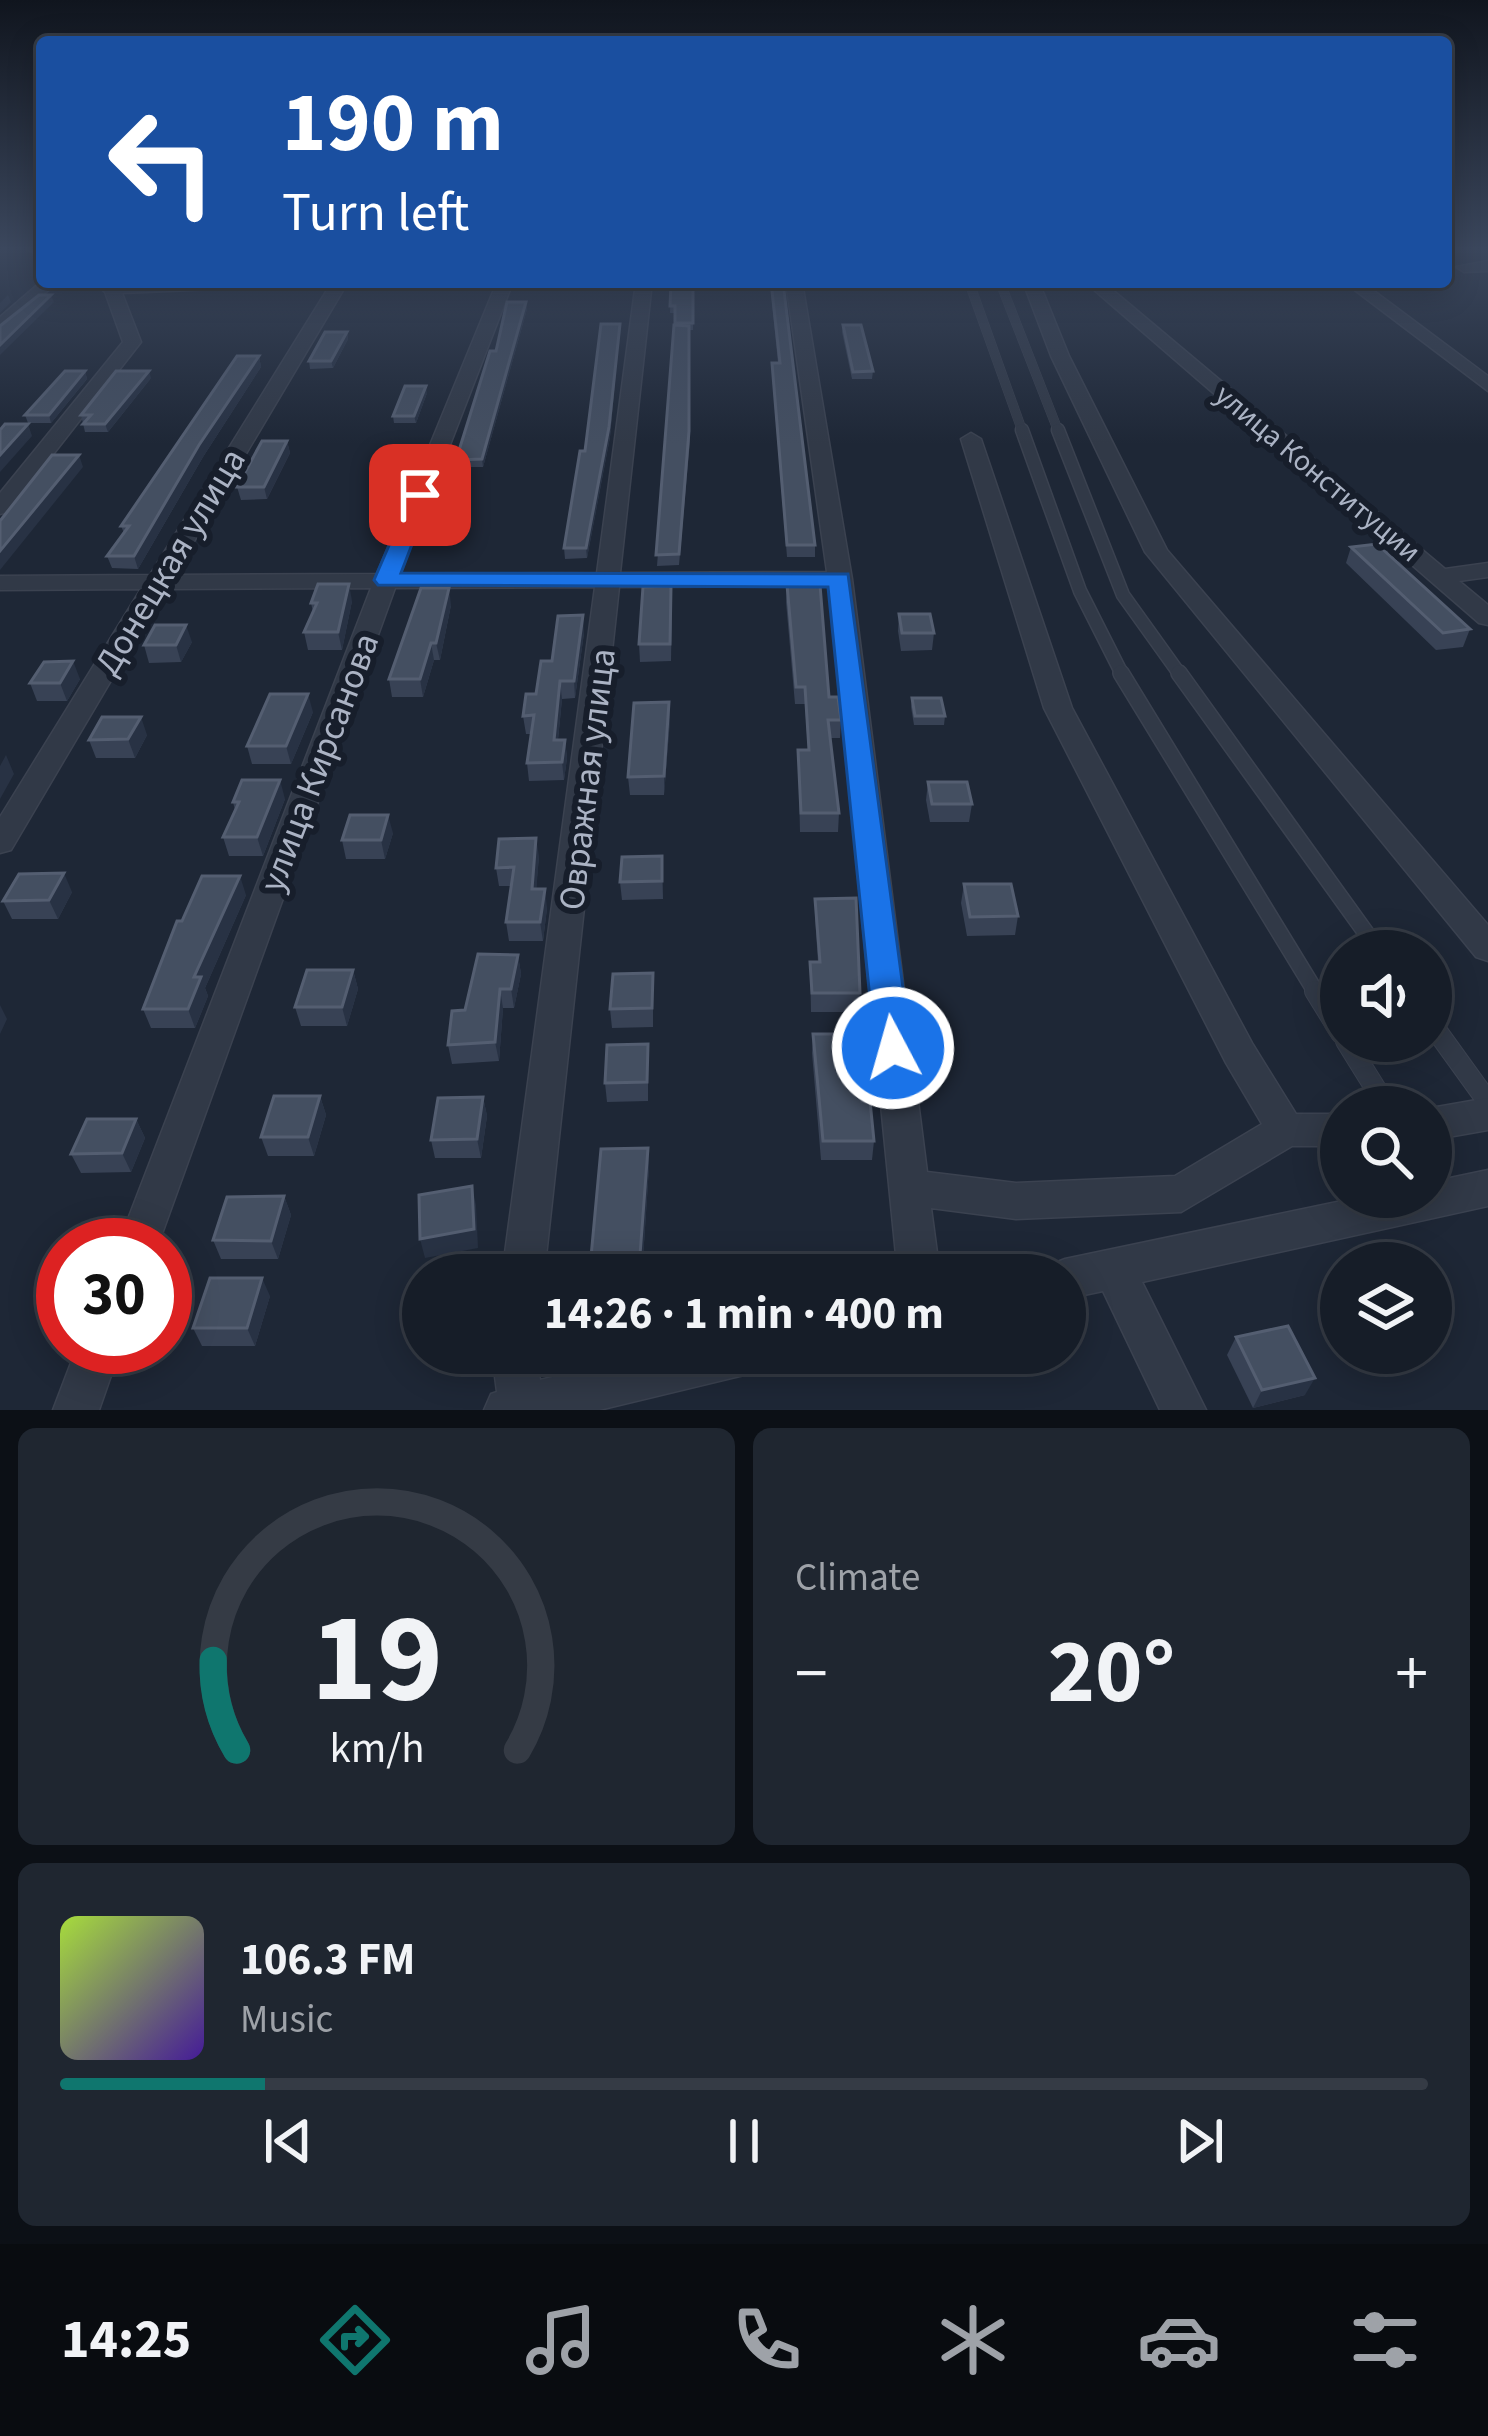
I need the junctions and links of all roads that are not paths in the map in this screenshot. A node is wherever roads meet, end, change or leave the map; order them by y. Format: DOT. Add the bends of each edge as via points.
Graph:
graph roads {
  1 [pos="119,313"];
  2 [pos="321,313"];
  3 [pos="493,313"];
  4 [pos="641,313"];
  5 [pos="799,313"];
  6 [pos="980,313"];
  7 [pos="1012,313"];
  8 [pos="1043,313"];
  9 [pos="1129,313"];
  10 [pos="1393,313"];
  11 [pos="1488,385"];
  12 [pos="971,439"];
  13 [pos="0,507"];
  14 [pos="1488,570"];
  15 [pos="1441,577"];
  16 [pos="840,579"];
  17 [pos="157,580"];
  18 [pos="386,580"];
  19 [pos="611,580"];
  20 [pos="0,583"];
  21 [pos="1488,618"];
  22 [pos="0,842"];
  23 [pos="1364,930"];
  24 [pos="1488,948"];
  25 [pos="1320,999"];
  26 [pos="1452,1052"];
  27 [pos="1488,1102"];
  28 [pos="1488,1114"];
  29 [pos="1452,1120"];
  30 [pos="1286,1130"];
  31 [pos="1320,1130"];
  32 [pos="909,1188"];
  33 [pos="1452,1188"];
  34 [pos="1488,1188"];
  35 [pos="1320,1217"];
  36 [pos="148,1218"];
  37 [pos="526,1254"];
  38 [pos="917,1254"];
  39 [pos="1114,1269"];
  40 [pos="1086,1275"];
  41 [pos="90,1374"];
  42 [pos="515,1374"];
  43 [pos="659,1374"];
  44 [pos="517,1409"];
  45 [pos="76,1410"];
  46 [pos="1183,1410"];
  1 -- 13 [label="street" via="133,342"];
  2 -- 17 [label="street, Донецкая улица"];
  3 -- 18 [label="street, улица Кирсанова"];
  4 -- 19 [label="street, Овражная улица"];
  5 -- 16 [label="street"];
  6 -- 25 [label="lane" via="1079,591 1138,706"];
  7 -- 23 [label="lane" via="1123,595"];
  8 -- 24 [label="street" via="1157,552"];
  9 -- 15 [label="street, улица Конституции"];
  10 -- 11 [label="street"];
  12 -- 30 [label="street" via="1058,708"];
  14 -- 15 [label="street"];
  15 -- 21 [label="street, улица Конституции"];
  16 -- 19 [label="street"];
  16 -- 32 [label="street"];
  17 -- 18 [label="street"];
  17 -- 20 [label="street"];
  17 -- 22 [label="street, Донецкая улица"];
  18 -- 19 [label="street"];
  18 -- 36 [label="street, улица Кирсанова"];
  19 -- 37 [label="street, Овражная улица"];
  26 -- 27 [label="lane"];
  28 -- 29 [label="street"];
  30 -- 31 [label="street"];
  30 -- 32 [label="street" via="1181,1194 1016,1201"];
  32 -- 38 [label="street"];
  33 -- 34 [label="street"];
  35 -- 39 [label="street"];
  39 -- 40 [label="street"];
  39 -- 46 [label="street"];
  41 -- 45 [label="street"];
  42 -- 44 [label="street"];
  43 -- 44 [label="street"];
}
